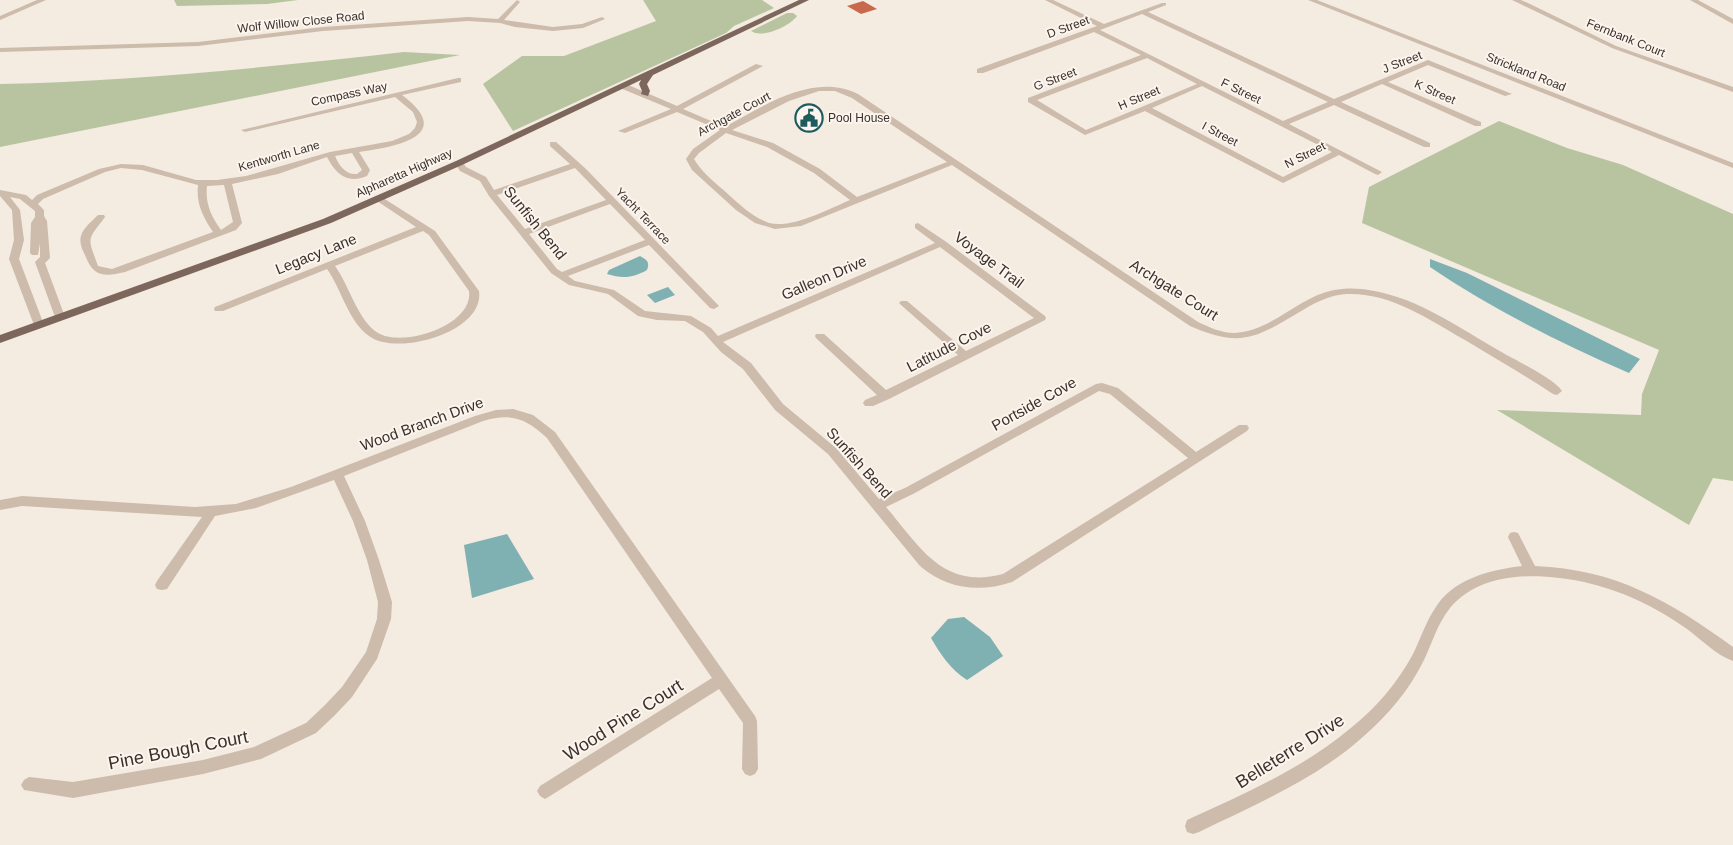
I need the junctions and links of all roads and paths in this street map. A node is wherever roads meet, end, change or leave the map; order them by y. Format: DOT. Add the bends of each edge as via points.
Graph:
graph roads {
  1 [pos="43,0"];
  2 [pos="805,0"];
  3 [pos="1050,0"];
  4 [pos="1311,0"];
  5 [pos="1514,0"];
  6 [pos="1694,0"];
  7 [pos="517,2"];
  8 [pos="1164,4"];
  9 [pos="1142,12"];
  10 [pos="0,18"];
  11 [pos="602,19"];
  12 [pos="500,21"];
  13 [pos="1733,22"];
  14 [pos="1103,26"];
  15 [pos="1094,29"];
  16 [pos="0,50"];
  17 [pos="1146,56"];
  18 [pos="759,66"];
  19 [pos="980,71"];
  20 [pos="649,74"];
  21 [pos="458,80"];
  22 [pos="1383,82"];
  23 [pos="1202,84"];
  24 [pos="623,86"];
  25 [pos="1733,90"];
  26 [pos="645,94"];
  27 [pos="1508,94"];
  28 [pos="397,95"];
  29 [pos="1333,102"];
  30 [pos="1146,108"];
  31 [pos="678,109"];
  32 [pos="1282,124"];
  33 [pos="1478,124"];
  34 [pos="245,130"];
  35 [pos="726,130"];
  36 [pos="622,131"];
  37 [pos="1085,133"];
  38 [pos="553,144"];
  39 [pos="1427,145"];
  40 [pos="354,150"];
  41 [pos="1337,153"];
  42 [pos="330,154"];
  43 [pos="953,162"];
  44 [pos="459,163"];
  45 [pos="575,165"];
  46 [pos="1733,166"];
  47 [pos="1378,172"];
  48 [pos="1284,180"];
  49 [pos="203,183"];
  50 [pos="228,183"];
  51 [pos="1,193"];
  52 [pos="492,194"];
  53 [pos="380,199"];
  54 [pos="856,201"];
  55 [pos="611,202"];
  56 [pos="34,203"];
  57 [pos="16,210"];
  58 [pos="101,217"];
  59 [pos="918,226"];
  60 [pos="424,227"];
  61 [pos="524,233"];
  62 [pos="219,234"];
  63 [pos="39,240"];
  64 [pos="650,241"];
  65 [pos="942,243"];
  66 [pos="18,246"];
  67 [pos="329,265"];
  68 [pos="560,276"];
  69 [pos="904,303"];
  70 [pos="714,306"];
  71 [pos="220,308"];
  72 [pos="60,317"];
  73 [pos="1041,318"];
  74 [pos="39,325"];
  75 [pos="820,336"];
  76 [pos="0,339"];
  77 [pos="718,340"];
  78 [pos="965,355"];
  79 [pos="1556,392"];
  80 [pos="885,396"];
  81 [pos="870,403"];
  82 [pos="1243,428"];
  83 [pos="1196,458"];
  84 [pos="337,474"];
  85 [pos="0,505"];
  86 [pos="878,506"];
  87 [pos="211,513"];
  88 [pos="1514,537"];
  89 [pos="1531,571"];
  90 [pos="162,585"];
  91 [pos="1733,655"];
  92 [pos="721,680"];
  93 [pos="750,769"];
  94 [pos="29,785"];
  95 [pos="545,791"];
  96 [pos="1193,826"];
  1 -- 10 [label="street"];
  2 -- 20 [label="main road, Alpharetta Highway"];
  3 -- 14 [label="street"];
  4 -- 46 [label="street, Strickland Road"];
  5 -- 25 [label="street, Fernbank Court" via="1549,13 1615,47"];
  6 -- 13 [label="street"];
  7 -- 12 [label="street"];
  8 -- 9 [label="street, D Street"];
  9 -- 14 [label="street, D Street"];
  9 -- 29 [label="street"];
  11 -- 12 [label="street, Wolf Willow Close Road" via="583,26 553,29"];
  12 -- 16 [label="street, Wolf Willow Close Road" via="468,19 334,28 183,45"];
  14 -- 15 [label="street, D Street"];
  15 -- 17 [label="street, F Street"];
  15 -- 19 [label="street, D Street"];
  17 -- 23 [label="street, F Street"];
  17 -- 37 [label="street, G Street" via="1031,100"];
  18 -- 31 [label="street"];
  20 -- 24 [label="main road, Alpharetta Highway"];
  20 -- 26 [label="main road" via="643,84"];
  21 -- 28 [label="street, Compass Way"];
  22 -- 27 [label="street, J Street" via="1428,62"];
  22 -- 29 [label="street, J Street"];
  22 -- 33 [label="street, K Street"];
  23 -- 30 [label="street, H Street"];
  23 -- 32 [label="street, F Street"];
  24 -- 26 [label="street"];
  24 -- 44 [label="main road, Alpharetta Highway"];
  26 -- 31 [label="street"];
  28 -- 34 [label="street, Compass Way"];
  28 -- 40 [label="street, Kentworth Lane" via="419,115 421,124 418,129 395,143"];
  29 -- 32 [label="street"];
  29 -- 39 [label="street"];
  30 -- 37 [label="street, H Street"];
  30 -- 48 [label="street, I Street"];
  31 -- 35 [label="street"];
  31 -- 36 [label="street"];
  32 -- 41 [label="street, F Street"];
  35 -- 43 [label="street, Archgate Court" via="803,93 834,89 852,94"];
  35 -- 54 [label="street" via="770,145 817,171"];
  35 -- 54 [label="street, Archgate Court" via="694,150 691,162 694,168 767,226 798,224"];
  38 -- 45 [label="street, Yacht Terrace"];
  40 -- 42 [label="street, Kentworth Lane"];
  40 -- 42 [label="street" via="366,170 358,178 343,174"];
  41 -- 47 [label="street, F Street"];
  41 -- 48 [label="street, N Street"];
  42 -- 50 [label="street, Kentworth Lane"];
  43 -- 54 [label="street, Archgate Court"];
  43 -- 79 [label="street, Archgate Court" via="1209,331 1228,336 1248,335 1265,329 1324,295 1368,292 1412,306 1525,370"];
  44 -- 52 [label="street, Sunfish Bend" via="463,169 483,179"];
  44 -- 53 [label="main road, Alpharetta Highway"];
  45 -- 52 [label="street"];
  45 -- 55 [label="street, Yacht Terrace"];
  49 -- 50 [label="street, Kentworth Lane"];
  49 -- 56 [label="street, Kentworth Lane" via="127,166 98,171 71,184 53,198"];
  49 -- 62 [label="street" via="203,207"];
  50 -- 62 [label="street" via="238,223"];
  51 -- 56 [label="street" via="17,195"];
  51 -- 57 [label="street"];
  52 -- 61 [label="street, Sunfish Bend"];
  53 -- 60 [label="street"];
  53 -- 72 [label="main road, Alpharetta Highway" via="271,242"];
  55 -- 61 [label="street"];
  55 -- 64 [label="street, Yacht Terrace"];
  56 -- 57 [label="street, Kentworth Lane"];
  56 -- 63 [label="street" via="43,221"];
  57 -- 66 [label="street"];
  58 -- 62 [label="street" via="88,231 85,244 94,267 104,271 122,270"];
  59 -- 65 [label="street, Voyage Trail"];
  60 -- 67 [label="street, Legacy Lane"];
  60 -- 67 [label="street" via="432,233 475,296 466,316 440,331 399,342 374,337 365,328"];
  61 -- 68 [label="street, Sunfish Bend"];
  63 -- 66 [label="street"];
  63 -- 72 [label="street" via="45,258 37,257"];
  64 -- 68 [label="street"];
  64 -- 70 [label="street, Yacht Terrace"];
  65 -- 73 [label="street, Voyage Trail"];
  65 -- 77 [label="street, Galleon Drive"];
  66 -- 74 [label="street" via="14,259"];
  67 -- 71 [label="street, Legacy Lane"];
  68 -- 77 [label="street, Sunfish Bend" via="576,284 611,292 645,315 691,319"];
  69 -- 78 [label="street"];
  72 -- 74 [label="main road, Alpharetta Highway"];
  73 -- 78 [label="street, Latitude Cove"];
  74 -- 76 [label="main road, Alpharetta Highway"];
  75 -- 80 [label="street"];
  77 -- 86 [label="street, Sunfish Bend" via="725,350 747,366 779,407 832,451"];
  78 -- 80 [label="street, Latitude Cove"];
  80 -- 81 [label="street, Latitude Cove"];
  82 -- 83 [label="street, Sunfish Bend"];
  83 -- 86 [label="street, Portside Cove" via="1119,394 1096,388"];
  83 -- 86 [label="street, Sunfish Bend" via="1015,574 991,582 966,582 938,573"];
  84 -- 87 [label="street, Wood Branch Drive" via="269,501"];
  84 -- 92 [label="street, Wood Branch Drive" via="495,415 512,413 539,423 551,435"];
  84 -- 94 [label="street, Pine Bough Court" via="364,537 385,602 384,619 372,655 352,686 330,710 311,728 256,754 203,767 73,790"];
  85 -- 87 [label="street, Wood Branch Drive" via="22,501"];
  87 -- 90 [label="street"];
  88 -- 89 [label="street"];
  89 -- 91 [label="street, Belleterre Drive" via="1594,579 1639,595 1662,606"];
  89 -- 96 [label="street, Belleterre Drive" via="1495,575 1452,597 1434,620 1430,635 1398,688 1363,727 1298,772"];
  92 -- 93 [label="street, Wood Branch Drive" via="750,722"];
  92 -- 95 [label="street, Wood Pine Court"];
}
